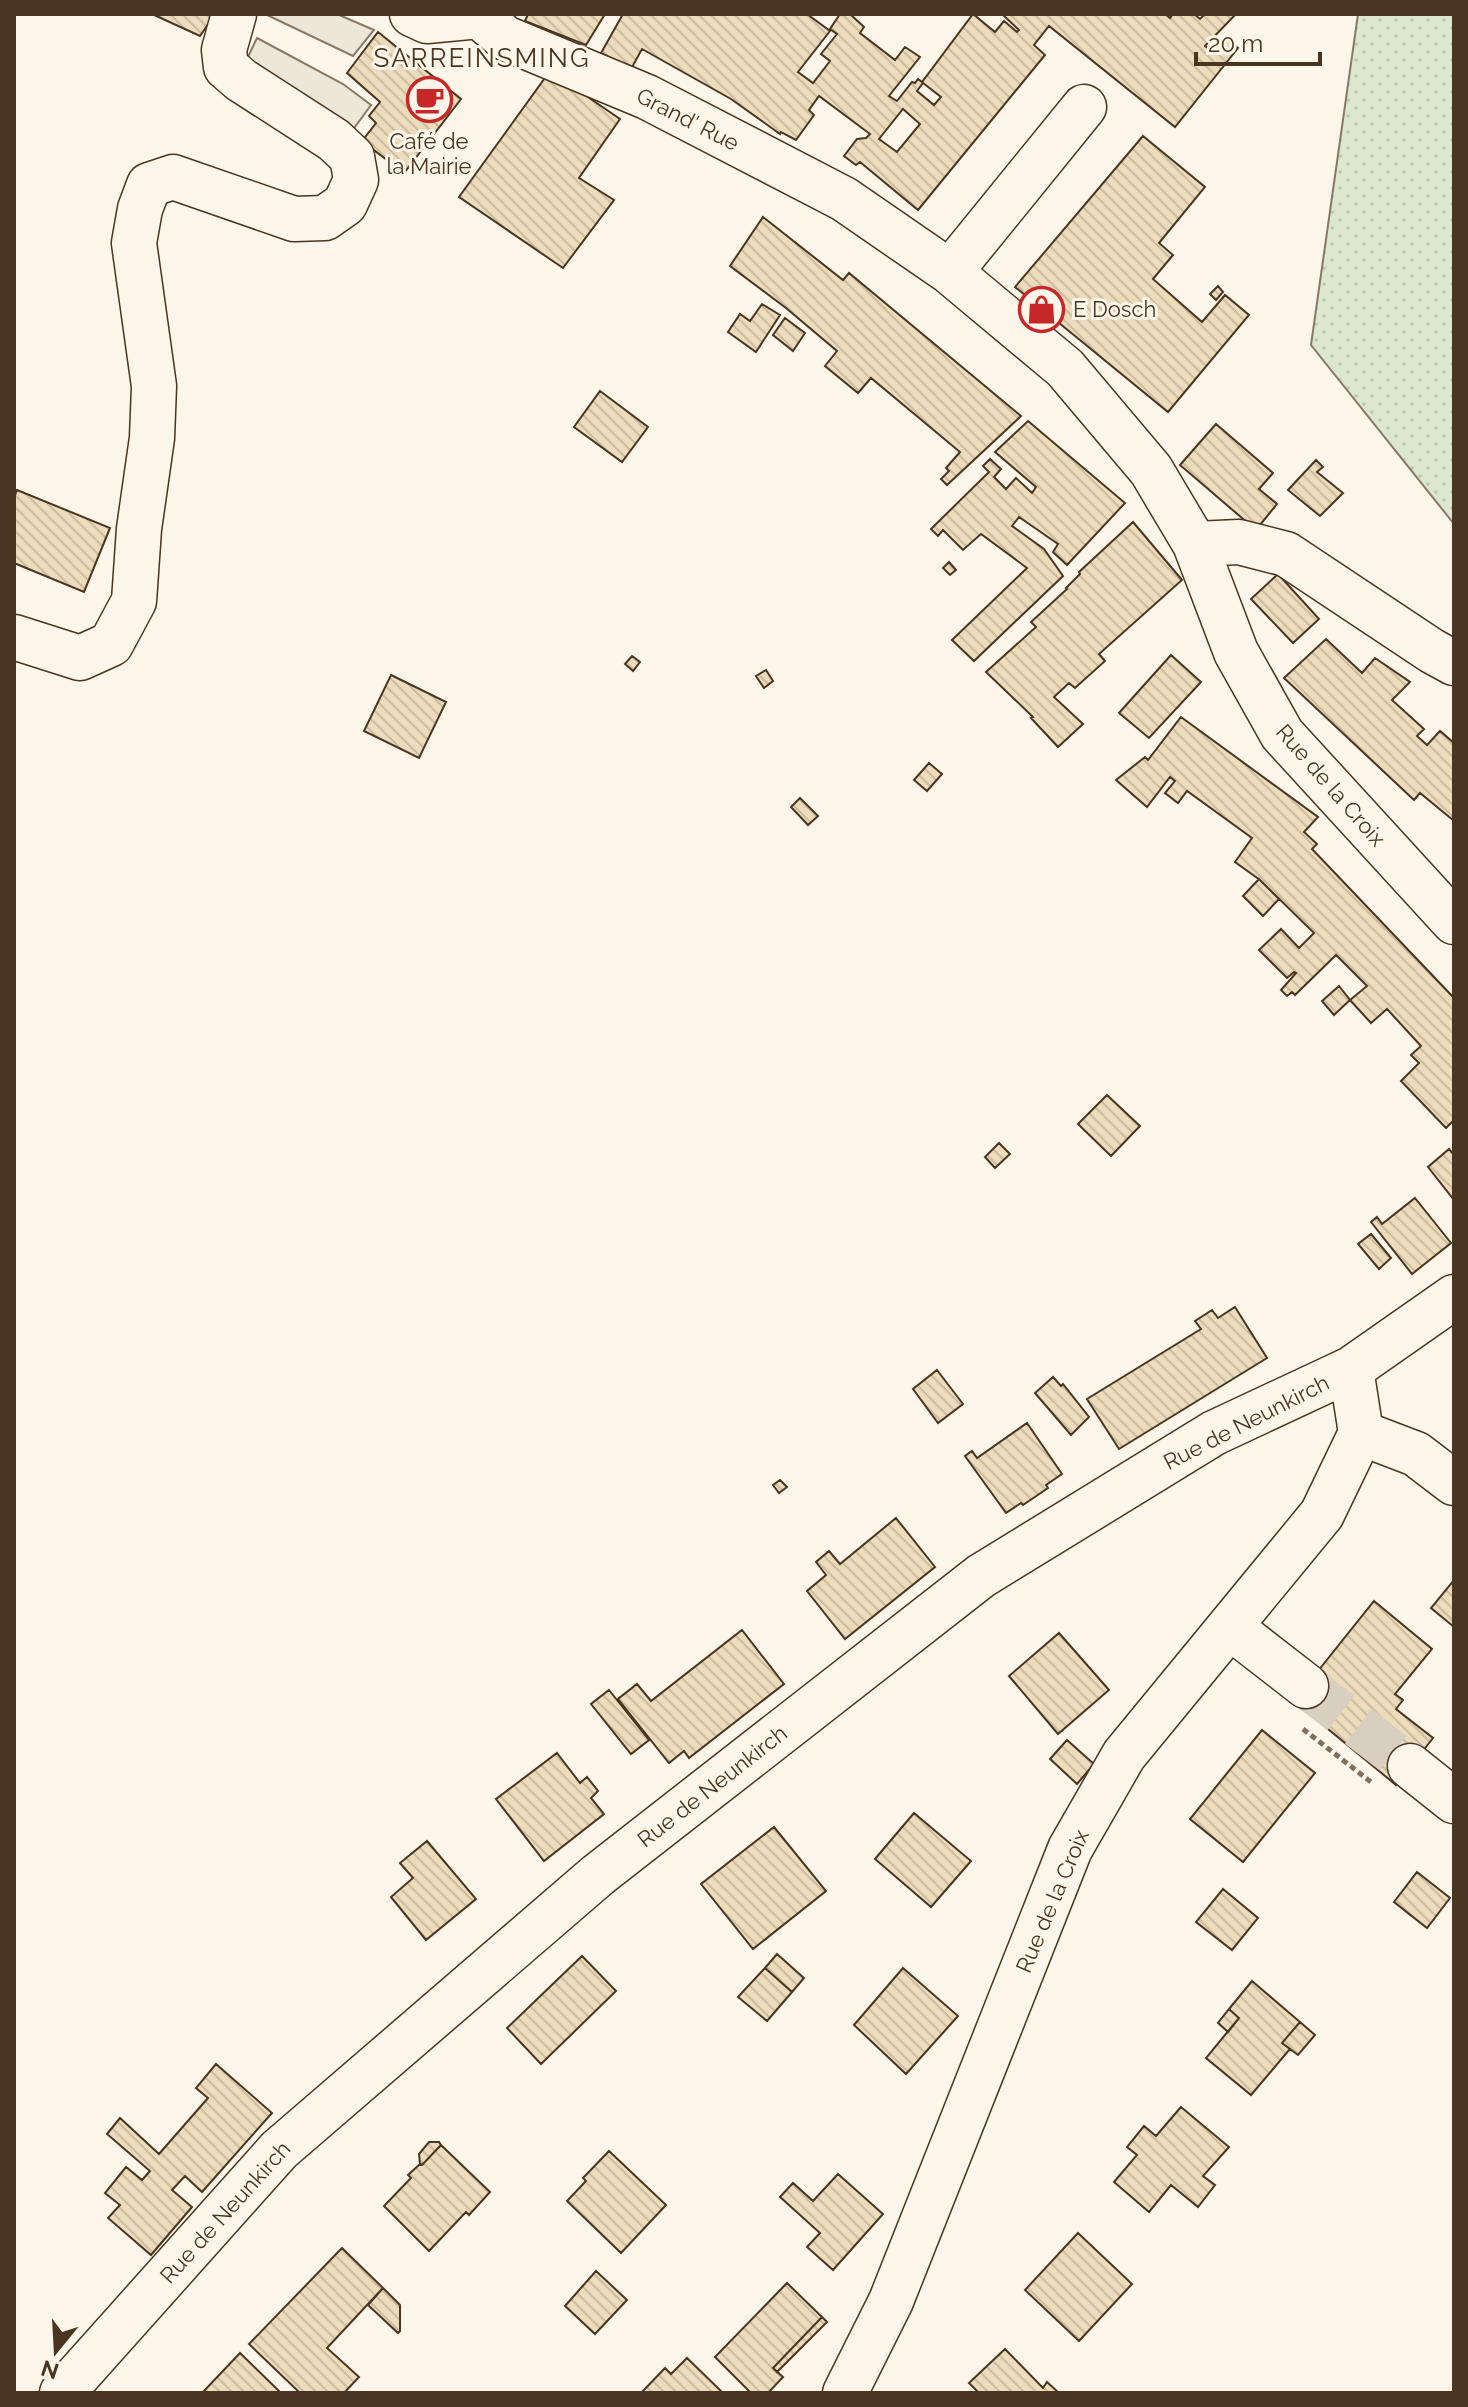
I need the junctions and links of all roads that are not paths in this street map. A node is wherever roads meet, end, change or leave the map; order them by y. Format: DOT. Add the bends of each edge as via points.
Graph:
graph roads {
  1 [pos="234,14"];
  2 [pos="412,14"];
  3 [pos="480,15"];
  4 [pos="1084,107"];
  5 [pos="950,272"];
  6 [pos="1195,544"];
  7 [pos="14,637"];
  8 [pos="1454,663"];
  9 [pos="1454,922"];
  10 [pos="1454,1297"];
  11 [pos="1351,1369"];
  12 [pos="1361,1433"];
  13 [pos="1454,1483"];
  14 [pos="1230,1627"];
  15 [pos="1300,1704"];
  16 [pos="1395,1778"];
  17 [pos="1454,1801"];
  18 [pos="62,2393"];
  19 [pos="845,2393"];
  1 -- 7 [label="street" via="224,50 226,67 334,140 352,157 356,180 345,204 325,218 294,219 173,177 149,185 134,243 154,386 134,601 111,644 80,658"];
  2 -- 3 [label="street, Grand' Rue" via="427,21"];
  3 -- 5 [label="street, Grand' Rue" via="505,38 647,97 844,199"];
  4 -- 5 [label="street"];
  5 -- 6 [label="street, Grand' Rue" via="1065,368 1151,470"];
  6 -- 8 [label="street" via="1239,542 1286,554"];
  6 -- 9 [label="street, Rue de la Croix" via="1236,652 1282,734"];
  10 -- 11 [label="street, Rue de Neunkirch"];
  11 -- 12 [label="street"];
  11 -- 18 [label="street, Rue de Neunkirch" via="1214,1433 981,1576 598,1875 279,2150"];
  12 -- 13 [label="street" via="1416,1454"];
  12 -- 14 [label="street, Rue de la Croix" via="1322,1514"];
  14 -- 15 [label="street"];
  14 -- 19 [label="street, Rue de la Croix" via="1124,1755 1070,1849 891,2301"];
  16 -- 17 [label="street"];
}
